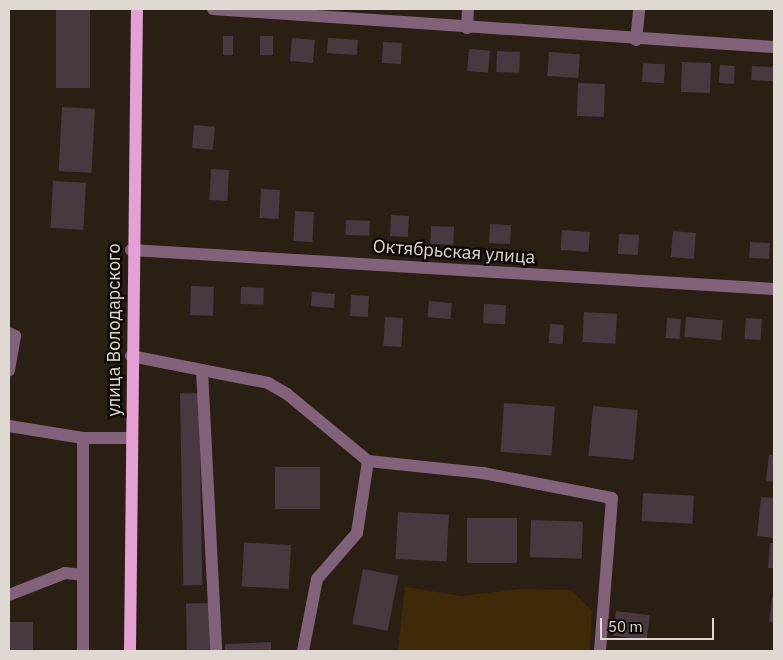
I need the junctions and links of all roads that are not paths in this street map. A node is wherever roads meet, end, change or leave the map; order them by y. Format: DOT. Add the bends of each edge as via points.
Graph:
graph roads {
  1 [pos="137,9"];
  2 [pos="213,9"];
  3 [pos="468,9"];
  4 [pos="638,9"];
  5 [pos="467,28"];
  6 [pos="636,40"];
  7 [pos="774,46"];
  8 [pos="131,250"];
  9 [pos="774,289"];
  10 [pos="9,333"];
  11 [pos="131,356"];
  12 [pos="9,370"];
  13 [pos="202,370"];
  14 [pos="9,426"];
  15 [pos="83,438"];
  16 [pos="131,438"];
  17 [pos="368,461"];
  18 [pos="83,575"];
  19 [pos="9,595"];
  20 [pos="83,651"];
  21 [pos="130,651"];
  22 [pos="216,651"];
  23 [pos="303,651"];
  24 [pos="600,651"];
  1 -- 8 [label="main road, улица Володарского"];
  2 -- 5 [label="street"];
  3 -- 5 [label="street"];
  4 -- 6 [label="street"];
  5 -- 6 [label="street"];
  6 -- 7 [label="street"];
  8 -- 9 [label="street, Октябрьская улица"];
  8 -- 11 [label="main road, улица Володарского"];
  10 -- 12 [label="street" via="15,336"];
  11 -- 13 [label="street"];
  11 -- 16 [label="main road, улица Володарского"];
  13 -- 17 [label="street" via="268,384 287,394"];
  13 -- 22 [label="street"];
  14 -- 15 [label="street"];
  15 -- 16 [label="street"];
  15 -- 18 [label="street"];
  16 -- 21 [label="main road, улица Володарского"];
  17 -- 23 [label="street" via="357,533 317,580"];
  17 -- 24 [label="street" via="483,473 612,498"];
  18 -- 19 [label="street" via="65,573"];
  18 -- 20 [label="street"];
}
